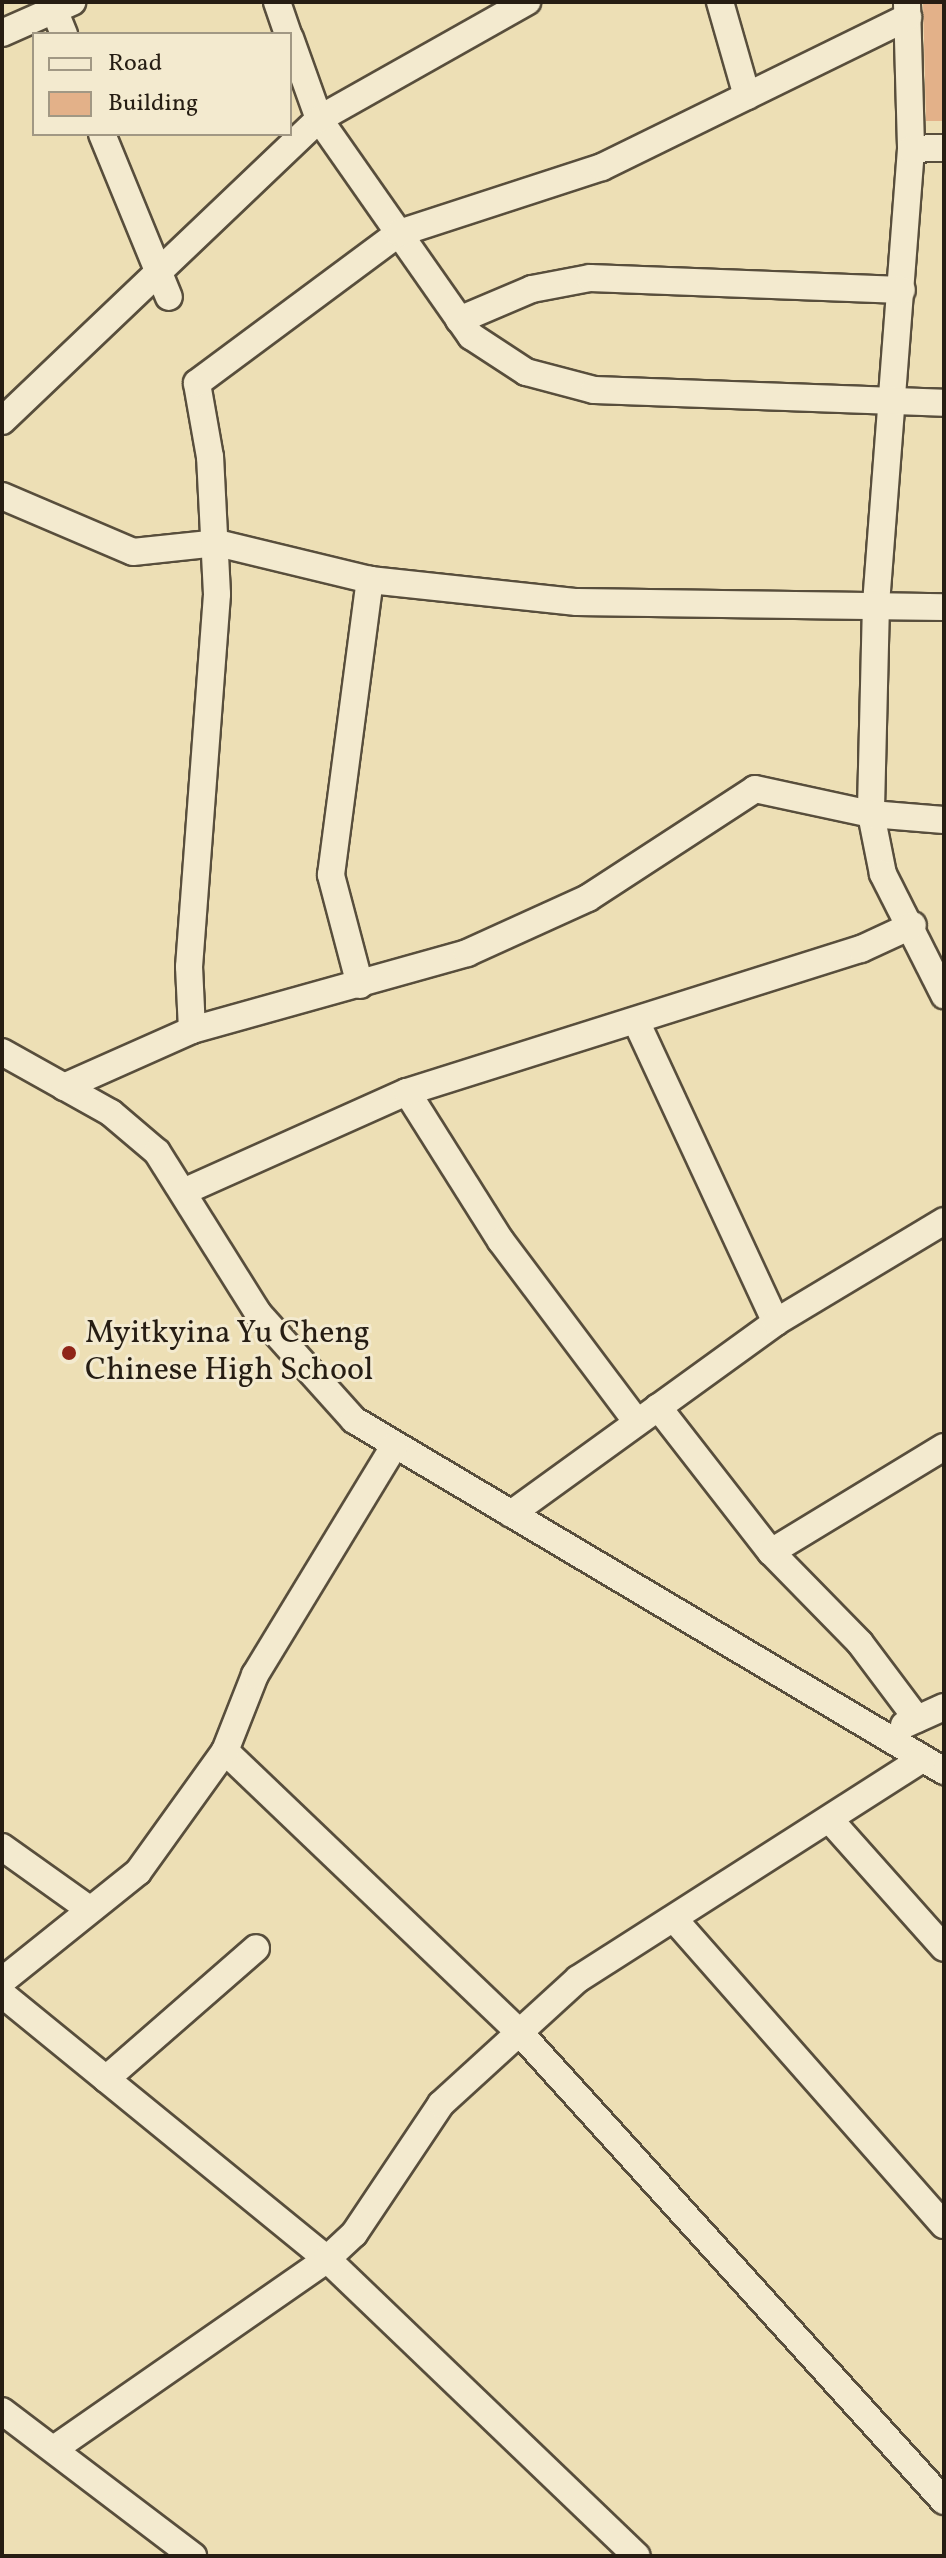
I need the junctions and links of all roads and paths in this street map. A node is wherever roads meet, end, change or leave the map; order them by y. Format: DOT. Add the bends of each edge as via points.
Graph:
graph roads {
  1 [pos="277,2"];
  2 [pos="527,2"];
  3 [pos="720,2"];
  4 [pos="59,4"];
  5 [pos="499,9"];
  6 [pos="908,9"];
  7 [pos="64,32"];
  8 [pos="288,32"];
  9 [pos="2,33"];
  10 [pos="292,44"];
  11 [pos="747,96"];
  12 [pos="319,119"];
  13 [pos="103,136"];
  14 [pos="944,148"];
  15 [pos="911,149"];
  16 [pos="399,233"];
  17 [pos="163,287"];
  18 [pos="902,290"];
  19 [pos="459,320"];
  20 [pos="893,403"];
  21 [pos="944,403"];
  22 [pos="2,421"];
  23 [pos="2,496"];
  24 [pos="217,543"];
  25 [pos="370,580"];
  26 [pos="876,604"];
  27 [pos="944,607"];
  28 [pos="871,814"];
  29 [pos="944,820"];
  30 [pos="913,925"];
  31 [pos="360,985"];
  32 [pos="944,995"];
  33 [pos="636,1021"];
  34 [pos="192,1030"];
  35 [pos="2,1052"];
  36 [pos="64,1087"];
  37 [pos="407,1092"];
  38 [pos="183,1192"];
  39 [pos="944,1221"];
  40 [pos="776,1322"];
  41 [pos="648,1414"];
  42 [pos="395,1445"];
  43 [pos="944,1447"];
  44 [pos="511,1514"];
  45 [pos="771,1552"];
  46 [pos="944,1707"];
  47 [pos="917,1719"];
  48 [pos="878,1735"];
  49 [pos="225,1751"];
  50 [pos="933,1765"];
  51 [pos="830,1820"];
  52 [pos="2,1847"];
  53 [pos="89,1909"];
  54 [pos="674,1919"];
  55 [pos="256,1948"];
  56 [pos="944,1948"];
  57 [pos="2,1981"];
  58 [pos="2,1994"];
  59 [pos="521,2034"];
  60 [pos="106,2079"];
  61 [pos="944,2225"];
  62 [pos="327,2259"];
  63 [pos="2,2411"];
  64 [pos="54,2449"];
  65 [pos="944,2501"];
  66 [pos="193,2556"];
  67 [pos="637,2556"];
  1 -- 8 [label="street"];
  2 -- 5 [label="street"];
  3 -- 11 [label="street"];
  4 -- 7 [label="street"];
  4 -- 9 [label="street"];
  5 -- 12 [label="street"];
  6 -- 11 [label="street"];
  6 -- 15 [label="street"];
  10 -- 12 [label="street"];
  11 -- 16 [label="street" via="602,167"];
  12 -- 16 [label="street"];
  12 -- 17 [label="street"];
  13 -- 17 [label="street"];
  14 -- 15 [label="street"];
  15 -- 18 [label="street"];
  16 -- 19 [label="street"];
  16 -- 24 [label="street" via="197,383"];
  17 -- 22 [label="street"];
  18 -- 19 [label="street" via="590,278 532,289"];
  18 -- 20 [label="street"];
  19 -- 20 [label="street" via="471,336 526,372 594,390"];
  20 -- 21 [label="street"];
  20 -- 26 [label="street"];
  23 -- 24 [label="street" via="133,552"];
  24 -- 25 [label="street"];
  24 -- 34 [label="street" via="214,661 189,967"];
  25 -- 26 [label="street" via="577,602"];
  25 -- 31 [label="street" via="331,875"];
  26 -- 27 [label="street"];
  26 -- 28 [label="street"];
  28 -- 29 [label="street"];
  28 -- 30 [label="street" via="883,874"];
  28 -- 31 [label="street" via="755,789 588,898 467,953"];
  30 -- 32 [label="street"];
  30 -- 33 [label="street" via="861,949"];
  31 -- 34 [label="street"];
  33 -- 37 [label="street"];
  33 -- 40 [label="street"];
  34 -- 36 [label="street"];
  35 -- 36 [label="street"];
  36 -- 38 [label="street" via="111,1113 157,1152"];
  37 -- 38 [label="street"];
  37 -- 41 [label="street" via="501,1241"];
  38 -- 42 [label="street" via="258,1313 354,1420"];
  39 -- 40 [label="street"];
  40 -- 41 [label="street"];
  41 -- 44 [label="street"];
  41 -- 45 [label="street"];
  42 -- 44 [label="street"];
  42 -- 49 [label="street" via="255,1675"];
  43 -- 45 [label="street"];
  44 -- 48 [label="street"];
  45 -- 47 [label="street" via="860,1643"];
  46 -- 47 [label="street"];
  47 -- 48 [label="street"];
  48 -- 50 [label="street"];
  49 -- 53 [label="street" via="138,1872"];
  49 -- 59 [label="street"];
  50 -- 51 [label="street"];
  51 -- 54 [label="street"];
  51 -- 56 [label="street"];
  52 -- 53 [label="street"];
  53 -- 57 [label="street"];
  54 -- 59 [label="street" via="578,1979"];
  54 -- 61 [label="street"];
  55 -- 60 [label="street"];
  58 -- 60 [label="street"];
  59 -- 62 [label="street" via="441,2104 354,2234"];
  59 -- 65 [label="street"];
  60 -- 62 [label="street"];
  62 -- 64 [label="street"];
  62 -- 67 [label="street"];
  63 -- 64 [label="street"];
  64 -- 66 [label="street"];
}
